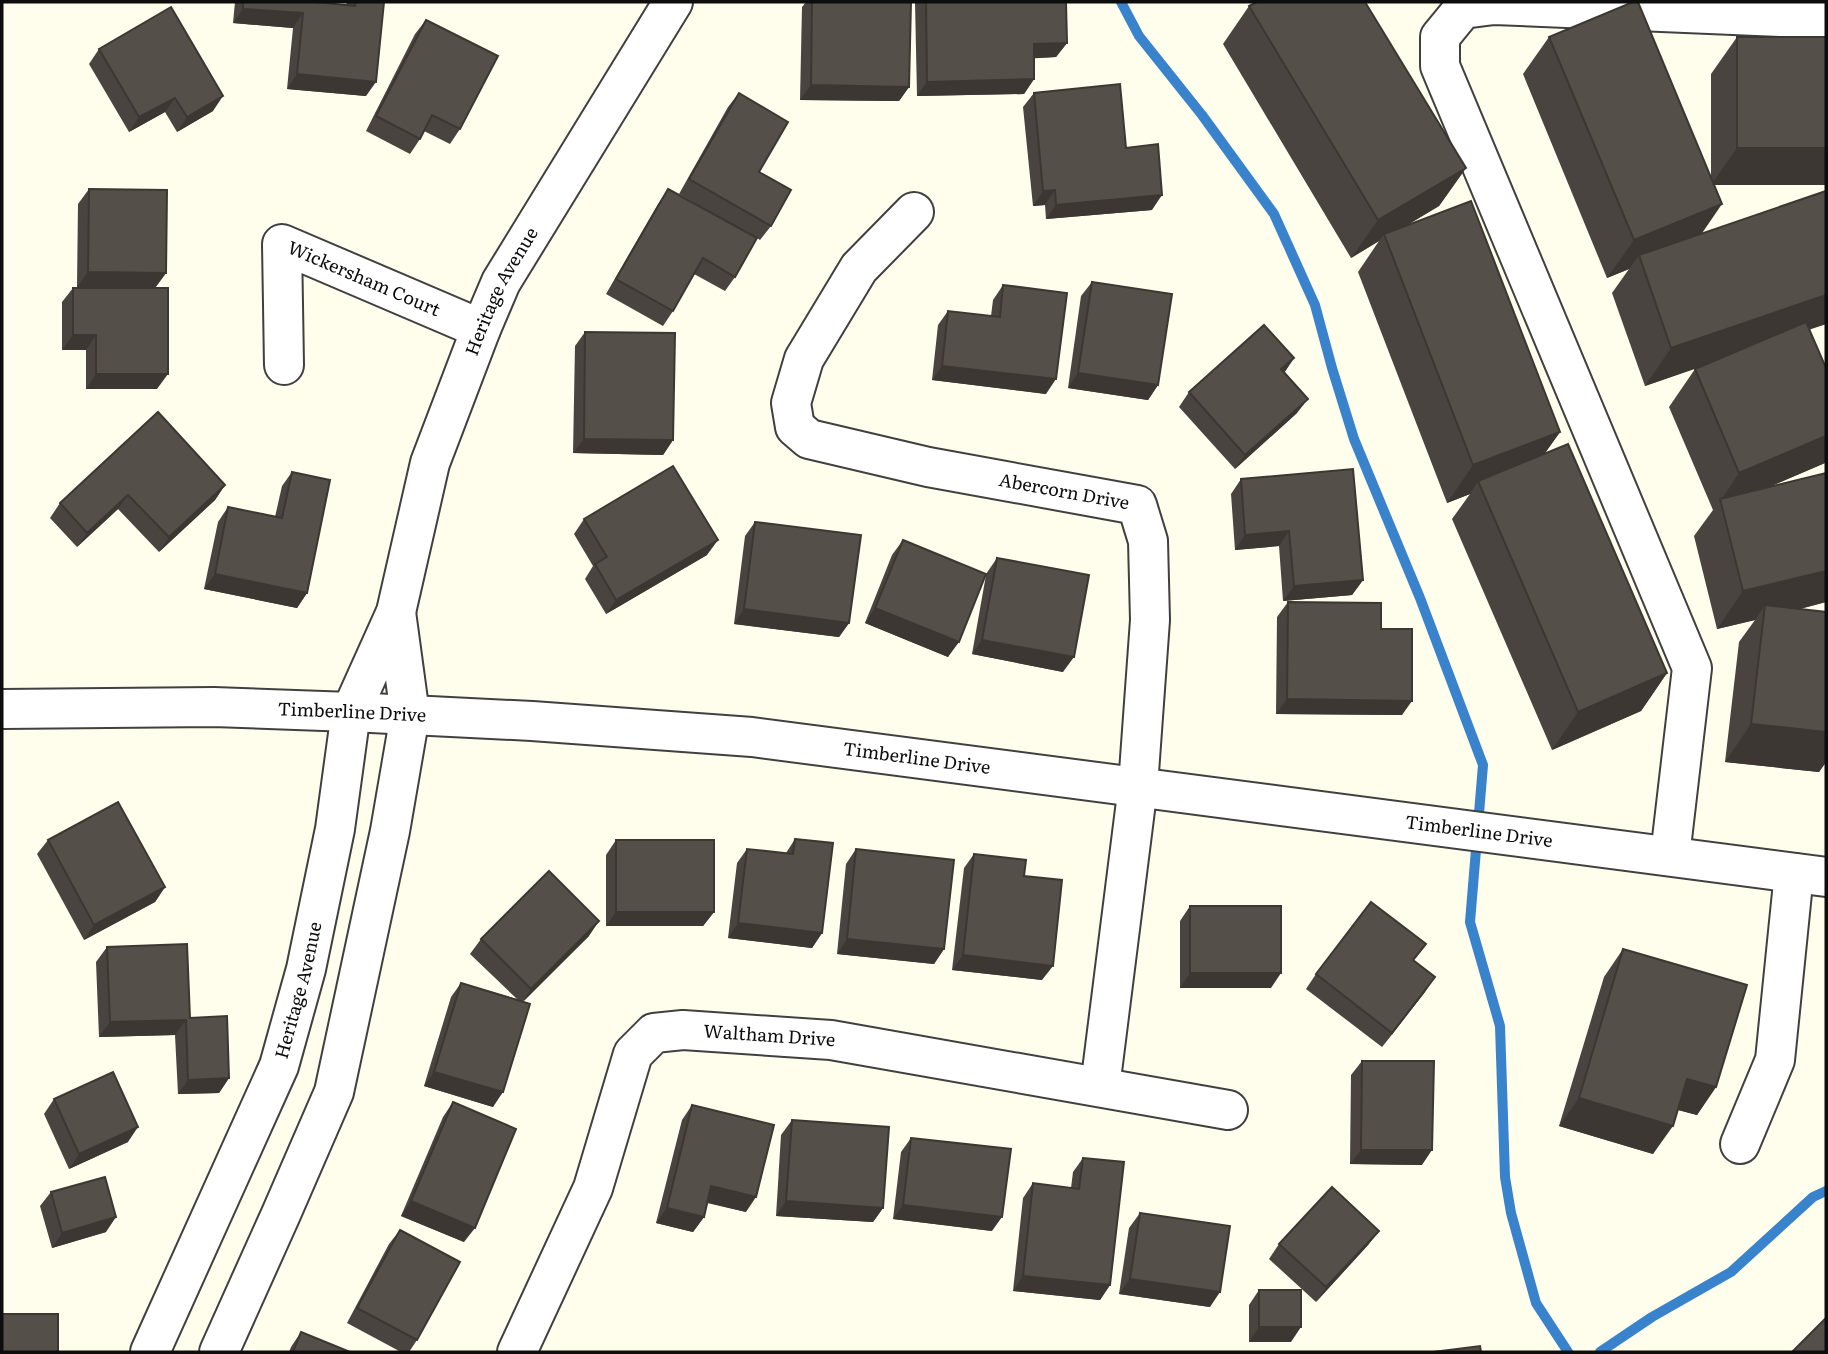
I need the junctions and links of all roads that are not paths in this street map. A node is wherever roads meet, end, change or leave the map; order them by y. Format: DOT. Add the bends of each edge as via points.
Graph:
graph roads {
  1 [pos="673,2"];
  2 [pos="1826,19"];
  3 [pos="914,212"];
  4 [pos="481,328"];
  5 [pos="284,365"];
  6 [pos="396,612"];
  7 [pos="2,709"];
  8 [pos="351,712"];
  9 [pos="410,715"];
  10 [pos="1138,786"];
  11 [pos="1670,856"];
  12 [pos="1810,875"];
  13 [pos="1101,1087"];
  14 [pos="1228,1110"];
  15 [pos="1740,1144"];
  16 [pos="150,1352"];
  17 [pos="219,1352"];
  18 [pos="517,1352"];
  1 -- 4 [label="street, Heritage Avenue" via="501,282"];
  2 -- 11 [label="street" via="1494,5 1463,9 1440,37 1440,66 1692,668"];
  3 -- 10 [label="street, Abercorn Drive" via="859,268 804,359 791,404 795,427 809,439 928,467 1137,505 1148,541 1150,620"];
  4 -- 5 [label="street, Wickersham Court" via="282,244"];
  4 -- 6 [label="street, Heritage Avenue" via="430,463"];
  6 -- 8 [label="street, Heritage Avenue"];
  6 -- 9 [label="street, Heritage Avenue"];
  7 -- 8 [label="street, Timberline Drive"];
  8 -- 9 [label="street, Timberline Drive"];
  8 -- 16 [label="street, Heritage Avenue" via="335,829 306,970 279,1066"];
  9 -- 10 [label="street, Timberline Drive" via="752,737"];
  9 -- 17 [label="street, Heritage Avenue" via="334,1092"];
  10 -- 11 [label="street, Timberline Drive"];
  10 -- 13 [label="street, Abercorn Drive"];
  11 -- 12 [label="street, Timberline Drive"];
  12 -- 15 [label="street" via="1775,1060"];
  13 -- 14 [label="street, Waltham Drive"];
  13 -- 18 [label="street, Waltham Drive" via="831,1040 683,1030 654,1033 633,1054 593,1188"];
}
